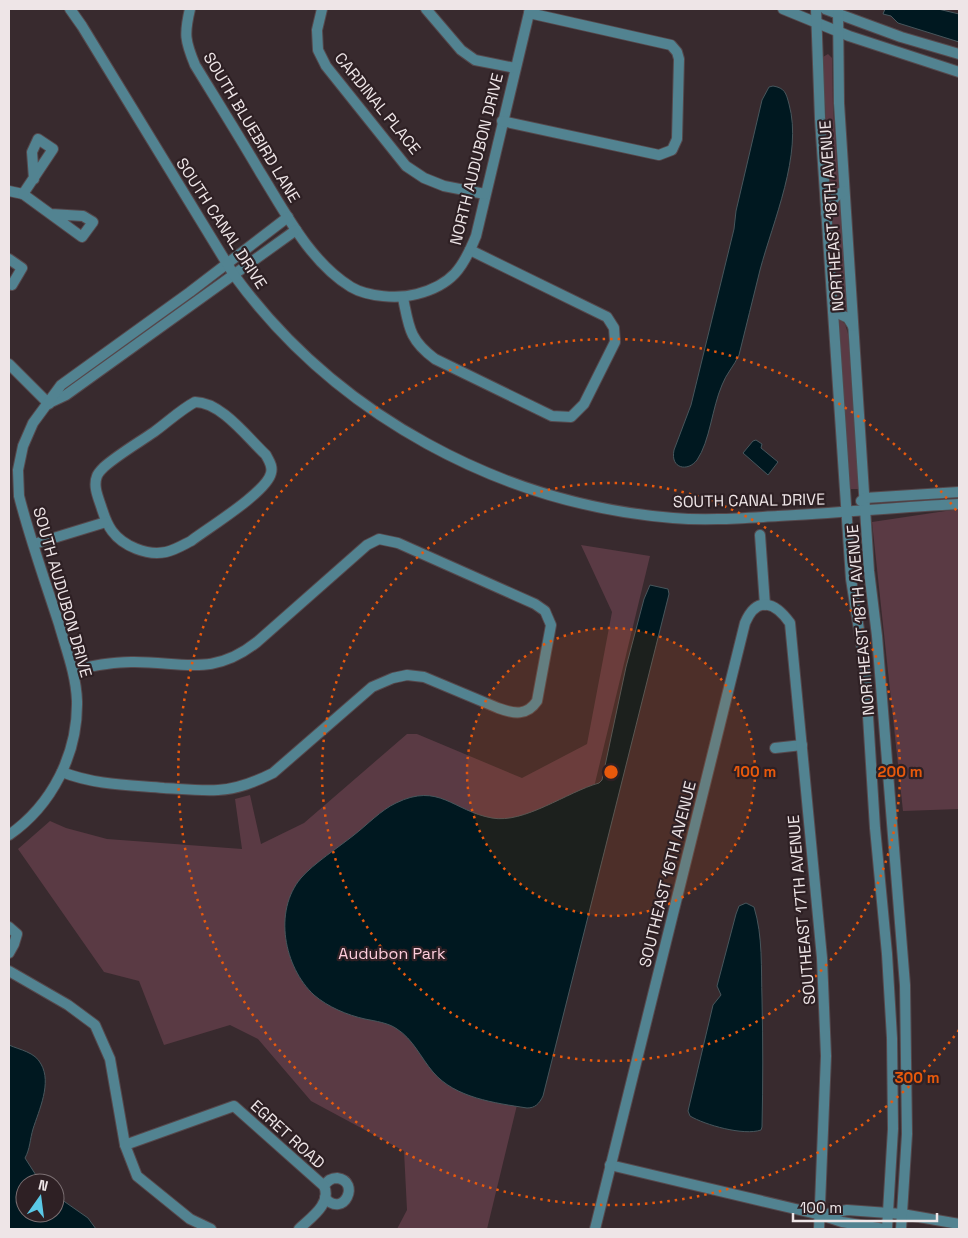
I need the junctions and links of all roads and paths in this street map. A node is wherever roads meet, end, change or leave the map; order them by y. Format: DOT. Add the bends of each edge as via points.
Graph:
graph roads {
  1 [pos="70,9"];
  2 [pos="190,9"];
  3 [pos="322,9"];
  4 [pos="426,9"];
  5 [pos="783,9"];
  6 [pos="816,9"];
  7 [pos="825,9"];
  8 [pos="529,11"];
  9 [pos="838,11"];
  10 [pos="816,22"];
  11 [pos="838,32"];
  12 [pos="959,54"];
  13 [pos="515,68"];
  14 [pos="959,72"];
  15 [pos="502,121"];
  16 [pos="34,179"];
  17 [pos="9,191"];
  18 [pos="844,191"];
  19 [pos="23,194"];
  20 [pos="485,194"];
  21 [pos="51,214"];
  22 [pos="826,214"];
  23 [pos="288,217"];
  24 [pos="296,230"];
  25 [pos="470,250"];
  26 [pos="9,260"];
  27 [pos="227,264"];
  28 [pos="234,275"];
  29 [pos="9,283"];
  30 [pos="403,298"];
  31 [pos="833,310"];
  32 [pos="853,326"];
  33 [pos="9,364"];
  34 [pos="49,404"];
  35 [pos="959,492"];
  36 [pos="865,498"];
  37 [pos="959,504"];
  38 [pos="866,510"];
  39 [pos="847,512"];
  40 [pos="106,522"];
  41 [pos="760,535"];
  42 [pos="34,544"];
  43 [pos="765,605"];
  44 [pos="73,670"];
  45 [pos="802,745"];
  46 [pos="775,748"];
  47 [pos="62,772"];
  48 [pos="9,835"];
  49 [pos="9,927"];
  50 [pos="9,953"];
  51 [pos="9,971"];
  52 [pos="125,1145"];
  53 [pos="610,1165"];
  54 [pos="324,1186"];
  55 [pos="325,1198"];
  56 [pos="889,1213"];
  57 [pos="902,1214"];
  58 [pos="821,1215"];
  59 [pos="959,1224"];
  60 [pos="211,1229"];
  61 [pos="299,1229"];
  62 [pos="595,1229"];
  63 [pos="819,1229"];
  64 [pos="886,1229"];
  65 [pos="901,1229"];
  1 -- 27 [label="street, SOUTH CANAL DRIVE"];
  2 -- 23 [label="street, SOUTH BLUEBIRD LANE" via="185,30 195,65"];
  3 -- 20 [label="street, CARDINAL PLACE" via="317,30 318,50 326,66 406,166 444,186"];
  4 -- 13 [label="street" via="461,50 475,60"];
  5 -- 10 [label="street"];
  6 -- 10 [label="street, NORTHEAST 18TH AVENUE"];
  7 -- 9 [label="street"];
  8 -- 13 [label="street, NORTH AUDUBON DRIVE"];
  8 -- 15 [label="street" via="671,46 679,59 677,139 672,150 659,156"];
  9 -- 11 [label="street, NORTHEAST 18TH AVENUE"];
  9 -- 12 [label="street" via="901,37"];
  10 -- 11 [label="street"];
  10 -- 22 [label="street, NORTHEAST 18TH AVENUE"];
  11 -- 14 [label="street"];
  11 -- 18 [label="street, NORTHEAST 18TH AVENUE"];
  13 -- 15 [label="street, NORTH AUDUBON DRIVE"];
  15 -- 20 [label="street, NORTH AUDUBON DRIVE"];
  16 -- 19 [label="street"];
  17 -- 19 [label="street"];
  18 -- 22 [label="street" via="834,199"];
  18 -- 32 [label="street, NORTHEAST 18TH AVENUE"];
  19 -- 21 [label="street"];
  20 -- 25 [label="street, NORTH AUDUBON DRIVE"];
  22 -- 31 [label="street, NORTHEAST 18TH AVENUE"];
  23 -- 24 [label="street, SOUTH BLUEBIRD LANE"];
  23 -- 27 [label="street, SOUTH AUDUBON DRIVE"];
  24 -- 28 [label="street, SOUTH AUDUBON DRIVE"];
  24 -- 30 [label="street, NORTH AUDUBON DRIVE" via="331,273 353,288"];
  25 -- 30 [label="street, NORTH AUDUBON DRIVE" via="455,275 445,283"];
  25 -- 30 [label="street" via="607,317 614,328 616,342 584,404 571,418 552,416 434,359 420,348 409,331"];
  26 -- 29 [label="street" via="22,268 12,285"];
  27 -- 28 [label="street, SOUTH CANAL DRIVE"];
  27 -- 34 [label="street, SOUTH AUDUBON DRIVE" via="61,385"];
  28 -- 34 [label="street, SOUTH AUDUBON DRIVE"];
  28 -- 39 [label="street, SOUTH CANAL DRIVE" via="283,333 360,401 422,442 504,480 589,505 673,518"];
  31 -- 32 [label="street" via="848,318"];
  31 -- 39 [label="street, NORTHEAST 18TH AVENUE"];
  32 -- 36 [label="street, NORTHEAST 18TH AVENUE"];
  33 -- 34 [label="street"];
  34 -- 42 [label="street, SOUTH AUDUBON DRIVE" via="28,434 18,470 19,496"];
  35 -- 36 [label="street"];
  36 -- 38 [label="street, NORTHEAST 18TH AVENUE"];
  36 -- 39 [label="street, SOUTH CANAL DRIVE"];
  37 -- 38 [label="street, SOUTH CANAL DRIVE"];
  38 -- 39 [label="street, SOUTH CANAL DRIVE"];
  38 -- 57 [label="street, NORTHEAST 18TH AVENUE" via="905,985 907,1134"];
  39 -- 56 [label="street, NORTHEAST 18TH AVENUE" via="851,579 865,668 892,1038"];
  40 -- 40 [label="street" via="120,540 131,546 157,553 168,552 191,541 256,493 269,479 270,462 221,412 204,402 194,402 102,469 95,485"];
  40 -- 42 [label="street"];
  41 -- 43 [label="street"];
  42 -- 44 [label="street, SOUTH AUDUBON DRIVE"];
  43 -- 45 [label="street, SOUTHEAST 17TH AVENUE" via="773,605 782,611 790,623"];
  43 -- 53 [label="street, SOUTHEAST 16TH AVENUE" via="749,614 745,623"];
  44 -- 47 [label="street, SOUTH AUDUBON DRIVE" via="76,722"];
  44 -- 47 [label="street" via="131,662 212,665 238,656 358,553 379,539 398,543 541,607 548,615 551,630 537,701 529,710 520,713 509,712 433,680 407,675 372,687 284,764 240,787 200,790 116,784 87,781"];
  45 -- 46 [label="street"];
  45 -- 58 [label="street, SOUTHEAST 17TH AVENUE" via="822,958 826,1056"];
  47 -- 48 [label="street, SOUTH AUDUBON DRIVE" via="44,803"];
  49 -- 50 [label="street" via="17,934"];
  51 -- 52 [label="street" via="68,1005 95,1025 110,1059"];
  52 -- 54 [label="street, EGRET ROAD" via="234,1106"];
  52 -- 60 [label="street" via="136,1176 190,1219"];
  53 -- 58 [label="street"];
  53 -- 62 [label="street, SOUTHEAST 16TH AVENUE"];
  54 -- 55 [label="street, EGRET ROAD"];
  54 -- 55 [label="street" via="338,1178 346,1183 349,1190 347,1199 340,1204 331,1204"];
  55 -- 61 [label="street" via="324,1204"];
  56 -- 57 [label="street"];
  56 -- 58 [label="street" via="847,1210"];
  56 -- 64 [label="street, NORTHEAST 18TH AVENUE"];
  57 -- 59 [label="street"];
  57 -- 65 [label="street, NORTHEAST 18TH AVENUE"];
  58 -- 63 [label="street, SOUTHEAST 17TH AVENUE"];
  58 -- 64 [label="street"];
}
